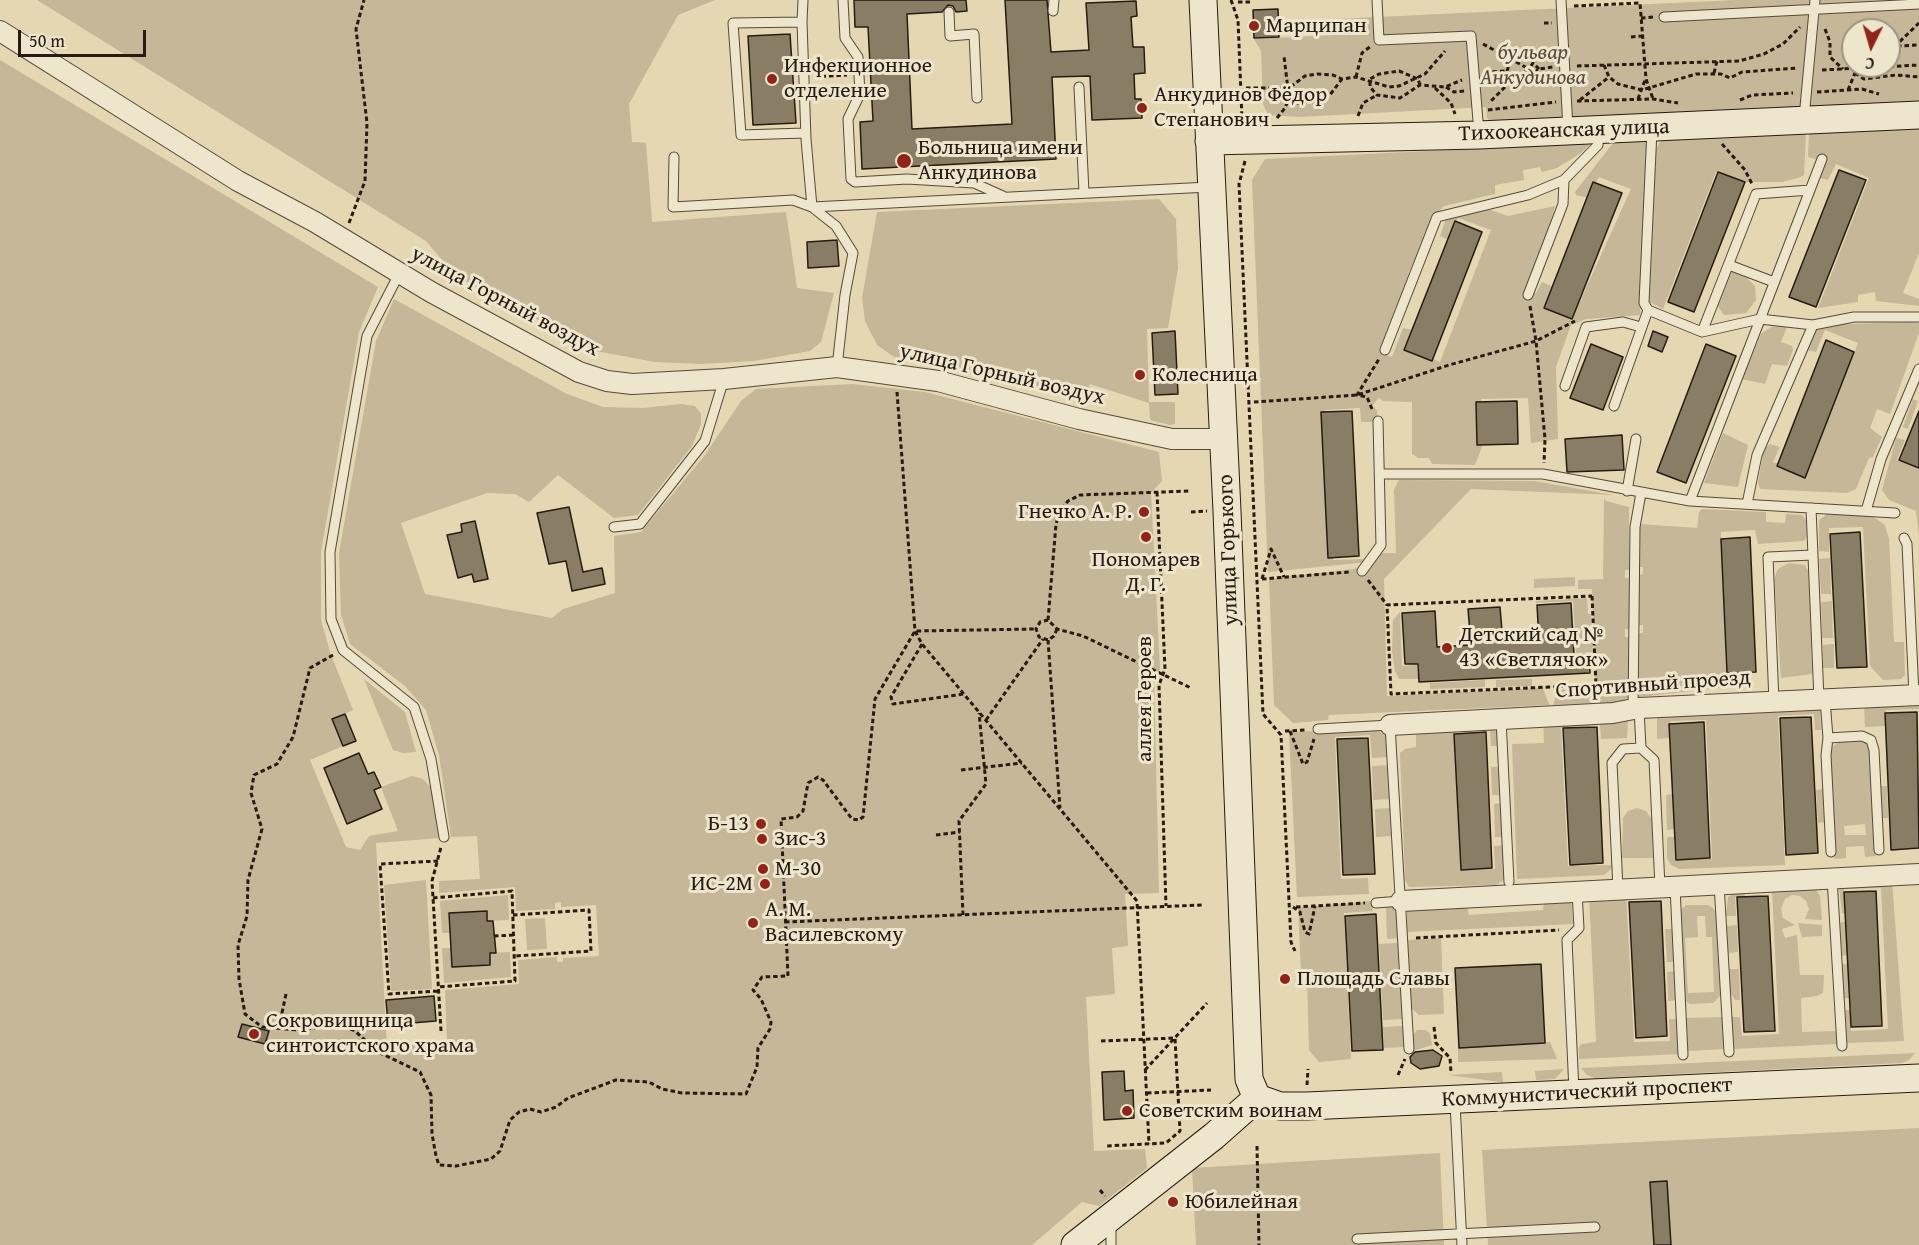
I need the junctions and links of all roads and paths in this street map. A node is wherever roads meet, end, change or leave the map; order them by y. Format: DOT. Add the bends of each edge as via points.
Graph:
graph roads {
  1 [pos="364,0"];
  2 [pos="803,0"];
  3 [pos="843,0"];
  4 [pos="1054,0"];
  5 [pos="1203,0"];
  6 [pos="1231,0"];
  7 [pos="1377,0"];
  8 [pos="1238,2"];
  9 [pos="1253,2"];
  10 [pos="1635,2"];
  11 [pos="1561,3"];
  12 [pos="1919,4"];
  13 [pos="1815,5"];
  14 [pos="1053,11"];
  15 [pos="949,12"];
  16 [pos="1665,17"];
  17 [pos="802,22"];
  18 [pos="1919,25"];
  19 [pos="1800,28"];
  20 [pos="0,31"];
  21 [pos="1826,31"];
  22 [pos="1642,36"];
  23 [pos="1631,37"];
  24 [pos="1901,41"];
  25 [pos="1483,44"];
  26 [pos="1919,45"];
  27 [pos="1901,46"];
  28 [pos="1445,51"];
  29 [pos="1362,53"];
  30 [pos="1284,56"];
  31 [pos="1511,60"];
  32 [pos="1717,61"];
  33 [pos="1739,61"];
  34 [pos="1644,63"];
  35 [pos="1604,65"];
  36 [pos="1919,65"];
  37 [pos="1574,66"];
  38 [pos="1901,66"];
  39 [pos="1558,67"];
  40 [pos="1841,67"];
  41 [pos="1802,68"];
  42 [pos="1528,69"];
  43 [pos="1539,69"];
  44 [pos="1841,69"];
  45 [pos="1507,70"];
  46 [pos="1816,70"];
  47 [pos="1485,72"];
  48 [pos="1742,72"];
  49 [pos="1714,73"];
  50 [pos="859,75"];
  51 [pos="1901,75"];
  52 [pos="1356,77"];
  53 [pos="1609,77"];
  54 [pos="1919,77"];
  55 [pos="804,78"];
  56 [pos="1853,78"];
  57 [pos="1342,79"];
  58 [pos="1418,79"];
  59 [pos="1466,79"];
  60 [pos="1646,79"];
  61 [pos="1370,80"];
  62 [pos="1512,80"];
  63 [pos="1420,85"];
  64 [pos="1079,87"];
  65 [pos="1433,87"];
  66 [pos="1445,87"];
  67 [pos="1246,88"];
  68 [pos="1289,88"];
  69 [pos="1642,90"];
  70 [pos="1649,90"];
  71 [pos="1848,90"];
  72 [pos="1467,91"];
  73 [pos="1814,92"];
  74 [pos="1799,93"];
  75 [pos="1377,95"];
  76 [pos="1883,96"];
  77 [pos="977,98"];
  78 [pos="1289,98"];
  79 [pos="1638,99"];
  80 [pos="1653,99"];
  81 [pos="1580,100"];
  82 [pos="1559,101"];
  83 [pos="1575,101"];
  84 [pos="1736,102"];
  85 [pos="1488,104"];
  86 [pos="1685,105"];
  87 [pos="1241,112"];
  88 [pos="1455,114"];
  89 [pos="1919,116"];
  90 [pos="1358,118"];
  91 [pos="1804,121"];
  92 [pos="1273,122"];
  93 [pos="1484,123"];
  94 [pos="1653,127"];
  95 [pos="1599,130"];
  96 [pos="1568,131"];
  97 [pos="805,133"];
  98 [pos="1717,139"];
  99 [pos="1209,141"];
  100 [pos="674,158"];
  101 [pos="1822,159"];
  102 [pos="1245,165"];
  103 [pos="1564,180"];
  104 [pos="1212,187"];
  105 [pos="1810,190"];
  106 [pos="1084,193"];
  107 [pos="1756,194"];
  108 [pos="1005,197"];
  109 [pos="812,207"];
  110 [pos="342,239"];
  111 [pos="1729,265"];
  112 [pos="399,274"];
  113 [pos="1774,282"];
  114 [pos="1528,295"];
  115 [pos="1648,310"];
  116 [pos="1582,317"];
  117 [pos="1919,317"];
  118 [pos="1760,319"];
  119 [pos="1813,325"];
  120 [pos="1641,327"];
  121 [pos="1702,332"];
  122 [pos="1536,341"];
  123 [pos="1385,350"];
  124 [pos="837,367"];
  125 [pos="1919,369"];
  126 [pos="896,373"];
  127 [pos="724,379"];
  128 [pos="1565,386"];
  129 [pos="1357,395"];
  130 [pos="1254,402"];
  131 [pos="1614,406"];
  132 [pos="1378,421"];
  133 [pos="1224,439"];
  134 [pos="1636,439"];
  135 [pos="1380,474"];
  136 [pos="1543,474"];
  137 [pos="1190,491"];
  138 [pos="1628,491"];
  139 [pos="1157,492"];
  140 [pos="1641,494"];
  141 [pos="1690,501"];
  142 [pos="1747,504"];
  143 [pos="1811,508"];
  144 [pos="1207,511"];
  145 [pos="1866,511"];
  146 [pos="1191,512"];
  147 [pos="1894,513"];
  148 [pos="614,527"];
  149 [pos="1904,538"];
  150 [pos="1813,555"];
  151 [pos="1362,571"];
  152 [pos="1284,577"];
  153 [pos="1387,605"];
  154 [pos="1048,620"];
  155 [pos="1036,629"];
  156 [pos="1057,629"];
  157 [pos="915,631"];
  158 [pos="1043,639"];
  159 [pos="1048,640"];
  160 [pos="922,644"];
  161 [pos="343,650"];
  162 [pos="1163,676"];
  163 [pos="1191,688"];
  164 [pos="964,694"];
  165 [pos="1916,695"];
  166 [pos="1822,699"];
  167 [pos="1774,702"];
  168 [pos="1636,708"];
  169 [pos="979,712"];
  170 [pos="1501,719"];
  171 [pos="986,720"];
  172 [pos="1390,725"];
  173 [pos="1317,729"];
  174 [pos="1285,731"];
  175 [pos="1290,731"];
  176 [pos="1828,738"];
  177 [pos="1641,748"];
  178 [pos="1022,763"];
  179 [pos="985,767"];
  180 [pos="961,770"];
  181 [pos="1059,808"];
  182 [pos="960,832"];
  183 [pos="936,835"];
  184 [pos="444,837"];
  185 [pos="1879,850"];
  186 [pos="1831,852"];
  187 [pos="438,861"];
  188 [pos="1919,874"];
  189 [pos="1832,878"];
  190 [pos="1509,882"];
  191 [pos="1719,884"];
  192 [pos="1668,887"];
  193 [pos="1618,889"];
  194 [pos="1577,891"];
  195 [pos="433,898"];
  196 [pos="1401,901"];
  197 [pos="1376,903"];
  198 [pos="1202,905"];
  199 [pos="1166,906"];
  200 [pos="1315,906"];
  201 [pos="1138,907"];
  202 [pos="513,915"];
  203 [pos="963,915"];
  204 [pos="785,922"];
  205 [pos="1578,928"];
  206 [pos="514,935"];
  207 [pos="494,936"];
  208 [pos="1403,938"];
  209 [pos="1295,951"];
  210 [pos="514,956"];
  211 [pos="438,989"];
  212 [pos="286,994"];
  213 [pos="1207,1003"];
  214 [pos="1434,1027"];
  215 [pos="298,1030"];
  216 [pos="441,1031"];
  217 [pos="1175,1038"];
  218 [pos="1144,1040"];
  219 [pos="1101,1041"];
  220 [pos="1842,1046"];
  221 [pos="1409,1049"];
  222 [pos="1729,1052"];
  223 [pos="1683,1055"];
  224 [pos="1308,1069"];
  225 [pos="1145,1070"];
  226 [pos="1451,1073"];
  227 [pos="1919,1078"];
  228 [pos="1307,1086"];
  229 [pos="1211,1090"];
  230 [pos="1178,1092"];
  231 [pos="1147,1093"];
  232 [pos="1574,1094"];
  233 [pos="1257,1098"];
  234 [pos="1455,1099"];
  235 [pos="1149,1144"];
  236 [pos="1106,1146"];
  237 [pos="1257,1146"];
  238 [pos="1111,1216"];
  239 [pos="1595,1227"];
  240 [pos="1462,1234"];
  241 [pos="1357,1239"];
  242 [pos="1075,1245"];
  243 [pos="1111,1245"];
  244 [pos="1259,1245"];
  245 [pos="1462,1245"];
  1 -- 110 [label="path" via="356,28 366,123 365,181"];
  2 -- 17 [label="lane"];
  3 -- 50 [label="lane" via="845,38 858,57"];
  4 -- 14 [label="lane"];
  5 -- 99 [label="main road, улица Горького"];
  6 -- 87 [label="path" via="1238,20"];
  7 -- 93 [label="lane" via="1379,39 1471,36"];
  8 -- 9 [label="path"];
  10 -- 11 [label="path"];
  10 -- 22 [label="path" via="1640,3"];
  11 -- 96 [label="lane"];
  12 -- 13 [label="lane"];
  13 -- 16 [label="lane"];
  13 -- 91 [label="lane"];
  15 -- 77 [label="lane" via="950,36 974,34"];
  17 -- 55 [label="lane"];
  17 -- 97 [label="lane" via="733,23 741,135"];
  18 -- 24 [label="path"];
  19 -- 33 [label="path" via="1783,44"];
  20 -- 110 [label="street, улица Горный воздух" via="238,181"];
  21 -- 40 [label="path" via="1830,57"];
  22 -- 23 [label="path"];
  22 -- 34 [label="path"];
  25 -- 31 [label="path"];
  26 -- 27 [label="path"];
  28 -- 58 [label="path"];
  29 -- 52 [label="path"];
  30 -- 68 [label="path"];
  31 -- 42 [label="path"];
  31 -- 45 [label="path"];
  32 -- 33 [label="path"];
  32 -- 34 [label="path"];
  32 -- 49 [label="path"];
  33 -- 48 [label="path"];
  34 -- 35 [label="path"];
  34 -- 60 [label="path"];
  35 -- 37 [label="path"];
  35 -- 53 [label="path"];
  36 -- 38 [label="path"];
  39 -- 43 [label="path"];
  41 -- 48 [label="path"];
  42 -- 43 [label="path" via="1534,74"];
  42 -- 43 [label="path" via="1533,63"];
  42 -- 62 [label="path"];
  44 -- 46 [label="path"];
  45 -- 47 [label="path"];
  45 -- 62 [label="path"];
  48 -- 49 [label="path" via="1730,78"];
  49 -- 70 [label="path" via="1696,74"];
  50 -- 55 [label="path"];
  50 -- 108 [label="lane" via="860,94 848,119 851,179 974,183"];
  51 -- 54 [label="path"];
  52 -- 57 [label="path"];
  52 -- 61 [label="path"];
  53 -- 69 [label="path" via="1629,89"];
  53 -- 81 [label="path"];
  55 -- 97 [label="lane"];
  56 -- 71 [label="path"];
  57 -- 68 [label="path" via="1333,75 1305,76"];
  57 -- 78 [label="path" via="1333,92 1319,101 1298,103"];
  58 -- 61 [label="path" via="1399,86"];
  58 -- 61 [label="path" via="1399,71 1379,74"];
  58 -- 63 [label="path"];
  59 -- 66 [label="path"];
  60 -- 69 [label="path"];
  60 -- 70 [label="path"];
  61 -- 75 [label="path"];
  62 -- 85 [label="path"];
  63 -- 65 [label="path"];
  63 -- 75 [label="path" via="1400,98"];
  64 -- 106 [label="lane"];
  65 -- 66 [label="path"];
  65 -- 88 [label="path" via="1450,103"];
  66 -- 72 [label="path" via="1454,92"];
  67 -- 68 [label="path"];
  68 -- 78 [label="path"];
  69 -- 70 [label="path"];
  69 -- 79 [label="path"];
  70 -- 80 [label="path"];
  71 -- 73 [label="path"];
  71 -- 76 [label="path" via="1870,90"];
  74 -- 84 [label="path" via="1752,95"];
  75 -- 90 [label="path" via="1363,103"];
  78 -- 92 [label="path"];
  79 -- 80 [label="path"];
  79 -- 81 [label="path"];
  80 -- 86 [label="path"];
  81 -- 83 [label="path"];
  82 -- 93 [label="path"];
  89 -- 91 [label="main road, Тихоокеанская улица"];
  91 -- 94 [label="main road, Тихоокеанская улица"];
  93 -- 96 [label="main road, Тихоокеанская улица"];
  93 -- 99 [label="main road, Тихоокеанская улица"];
  94 -- 95 [label="main road, Тихоокеанская улица"];
  94 -- 115 [label="lane" via="1644,303"];
  95 -- 96 [label="main road, Тихоокеанская улица"];
  95 -- 103 [label="lane" via="1598,144"];
  97 -- 109 [label="lane"];
  98 -- 107 [label="path" via="1745,170"];
  99 -- 104 [label="main road, улица Горького"];
  100 -- 109 [label="lane" via="673,207 793,200"];
  101 -- 105 [label="lane"];
  102 -- 209 [label="path" via="1239,184 1263,714 1281,735 1290,942"];
  103 -- 114 [label="lane" via="1563,204"];
  103 -- 123 [label="lane" via="1528,195 1437,218"];
  104 -- 106 [label="lane"];
  104 -- 133 [label="main road, улица Горького"];
  105 -- 107 [label="lane"];
  105 -- 113 [label="lane"];
  106 -- 108 [label="lane"];
  107 -- 111 [label="lane"];
  108 -- 109 [label="lane"];
  109 -- 124 [label="lane" via="836,226 854,253 844,295"];
  110 -- 112 [label="street, улица Горный воздух"];
  111 -- 113 [label="lane"];
  111 -- 121 [label="lane"];
  112 -- 127 [label="street, улица Горный воздух" via="579,372 632,384"];
  112 -- 161 [label="lane" via="367,336 330,552 331,619"];
  113 -- 118 [label="lane"];
  114 -- 122 [label="path"];
  115 -- 120 [label="lane"];
  115 -- 121 [label="lane"];
  116 -- 122 [label="path"];
  117 -- 119 [label="lane" via="1854,317"];
  118 -- 119 [label="lane"];
  118 -- 121 [label="lane"];
  118 -- 141 [label="lane"];
  119 -- 142 [label="lane" via="1757,455"];
  120 -- 128 [label="lane" via="1623,322 1586,327"];
  120 -- 131 [label="lane"];
  122 -- 129 [label="path"];
  122 -- 136 [label="path" via="1545,439"];
  123 -- 129 [label="path"];
  124 -- 126 [label="street, улица Горный воздух"];
  124 -- 127 [label="street, улица Горный воздух"];
  125 -- 145 [label="lane" via="1881,459"];
  126 -- 133 [label="street, улица Горный воздух" via="1172,439"];
  126 -- 157 [label="path"];
  127 -- 148 [label="lane" via="705,441 640,524"];
  129 -- 130 [label="path"];
  129 -- 132 [label="path" via="1367,397"];
  132 -- 135 [label="lane"];
  133 -- 233 [label="main road, улица Горького" via="1250,1079"];
  134 -- 138 [label="lane"];
  135 -- 136 [label="lane"];
  135 -- 151 [label="lane" via="1381,545"];
  136 -- 138 [label="lane"];
  137 -- 139 [label="path"];
  138 -- 140 [label="lane"];
  139 -- 154 [label="path" via="1080,495 1064,506 1056,524"];
  139 -- 162 [label="path, аллея Героев"];
  140 -- 141 [label="lane"];
  140 -- 168 [label="lane" via="1635,527"];
  141 -- 142 [label="lane"];
  142 -- 143 [label="lane"];
  143 -- 145 [label="lane"];
  143 -- 150 [label="lane"];
  144 -- 146 [label="path"];
  145 -- 147 [label="lane"];
  149 -- 165 [label="lane"];
  150 -- 166 [label="lane"];
  150 -- 167 [label="lane" via="1768,557"];
  151 -- 152 [label="path"];
  151 -- 153 [label="path"];
  152 -- 152 [label="path" via="1262,579 1271,549 1273,550"];
  153 -- 153 [label="path" via="1592,596 1596,685 1391,694"];
  154 -- 155 [label="path" via="1040,622"];
  154 -- 156 [label="path"];
  155 -- 157 [label="path"];
  155 -- 158 [label="path"];
  156 -- 159 [label="path"];
  156 -- 162 [label="path" via="1083,636"];
  157 -- 160 [label="path"];
  157 -- 204 [label="path" via="875,699 863,817 852,819 818,777 808,783 803,811 797,817 781,819"];
  158 -- 159 [label="path"];
  158 -- 171 [label="path"];
  159 -- 181 [label="path"];
  160 -- 164 [label="path"];
  160 -- 164 [label="path" via="891,697 893,704"];
  161 -- 184 [label="lane" via="414,707 431,759"];
  161 -- 215 [label="path" via="310,668 293,737 278,764 254,775 251,793 262,829 248,880 247,916 238,945 245,1014 262,1027"];
  162 -- 163 [label="path"];
  162 -- 199 [label="path, аллея Героев" via="1160,686"];
  164 -- 169 [label="path"];
  165 -- 166 [label="street, Спортивный проезд"];
  166 -- 167 [label="street, Спортивный проезд"];
  166 -- 176 [label="lane"];
  167 -- 168 [label="street, Спортивный проезд"];
  168 -- 170 [label="street, Спортивный проезд" via="1613,713"];
  168 -- 177 [label="lane"];
  169 -- 171 [label="path"];
  169 -- 179 [label="path"];
  170 -- 172 [label="street, Спортивный проезд"];
  170 -- 190 [label="lane"];
  171 -- 178 [label="path"];
  172 -- 173 [label="lane"];
  172 -- 196 [label="lane"];
  173 -- 175 [label="path"];
  173 -- 175 [label="path" via="1306,764"];
  174 -- 175 [label="path"];
  176 -- 185 [label="lane" via="1862,736 1870,740 1874,750"];
  176 -- 186 [label="lane"];
  177 -- 192 [label="lane" via="1654,760"];
  177 -- 193 [label="lane" via="1623,749 1612,763"];
  178 -- 179 [label="path"];
  178 -- 181 [label="path"];
  179 -- 180 [label="path"];
  179 -- 182 [label="path" via="986,784 959,821"];
  181 -- 201 [label="path"];
  182 -- 183 [label="path"];
  182 -- 203 [label="path"];
  184 -- 187 [label="path"];
  187 -- 195 [label="path" via="432,881"];
  187 -- 211 [label="path" via="380,864 388,994"];
  188 -- 189 [label="street"];
  189 -- 191 [label="street"];
  189 -- 220 [label="lane"];
  191 -- 192 [label="street"];
  191 -- 222 [label="lane"];
  192 -- 193 [label="street"];
  192 -- 223 [label="lane"];
  193 -- 194 [label="street"];
  194 -- 196 [label="street"];
  194 -- 205 [label="lane"];
  195 -- 202 [label="path" via="512,891"];
  195 -- 211 [label="path"];
  196 -- 197 [label="lane"];
  196 -- 208 [label="lane"];
  197 -- 200 [label="path"];
  198 -- 199 [label="path"];
  199 -- 201 [label="path"];
  200 -- 200 [label="path" via="1310,932 1307,934 1295,907"];
  201 -- 203 [label="path"];
  201 -- 218 [label="path"];
  202 -- 206 [label="path"];
  202 -- 210 [label="path" via="589,910 591,951"];
  203 -- 204 [label="path"];
  204 -- 215 [label="path" via="788,976 762,977 753,990 771,1022 758,1048 757,1067 746,1094 682,1093 649,1082 616,1080 541,1112 519,1112 510,1120 504,1146 491,1159 439,1165 432,1134 431,1095 420,1072 378,1052 355,1030 342,1025"];
  205 -- 208 [label="path"];
  205 -- 232 [label="lane" via="1567,940"];
  206 -- 207 [label="path"];
  206 -- 210 [label="path"];
  208 -- 221 [label="lane"];
  210 -- 211 [label="path" via="515,981"];
  211 -- 216 [label="path"];
  212 -- 215 [label="path" via="282,1013 286,1022"];
  213 -- 217 [label="path"];
  214 -- 226 [label="path" via="1436,1043 1450,1058"];
  217 -- 218 [label="path"];
  217 -- 225 [label="path"];
  217 -- 230 [label="path"];
  218 -- 219 [label="path"];
  218 -- 225 [label="path"];
  224 -- 228 [label="path"];
  225 -- 231 [label="path"];
  227 -- 232 [label="main road, Коммунистический проспект"];
  229 -- 230 [label="path"];
  230 -- 231 [label="path"];
  230 -- 235 [label="path" via="1180,1131 1166,1143"];
  231 -- 235 [label="path"];
  232 -- 234 [label="main road, Коммунистический проспект"];
  233 -- 234 [label="main road, Коммунистический проспект" via="1280,1106"];
  233 -- 238 [label="main road"];
  234 -- 240 [label="lane"];
  235 -- 236 [label="path"];
  237 -- 244 [label="path"];
  238 -- 242 [label="main road"];
  238 -- 243 [label="lane"];
  239 -- 240 [label="lane"];
  240 -- 241 [label="lane"];
  240 -- 245 [label="lane"];
}
